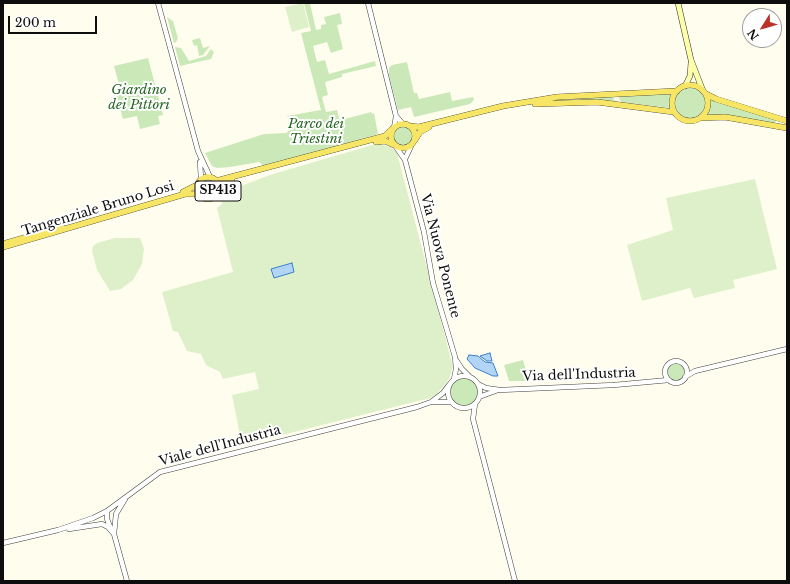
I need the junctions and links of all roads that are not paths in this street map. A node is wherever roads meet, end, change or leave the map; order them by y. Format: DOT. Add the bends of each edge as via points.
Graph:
graph roads {
  1 [pos="158,3"];
  2 [pos="368,3"];
  3 [pos="678,3"];
  4 [pos="691,60"];
  5 [pos="685,86"];
  6 [pos="677,91"];
  7 [pos="703,91"];
  8 [pos="674,112"];
  9 [pos="396,116"];
  10 [pos="699,118"];
  11 [pos="787,121"];
  12 [pos="406,125"];
  13 [pos="393,128"];
  14 [pos="787,128"];
  15 [pos="415,140"];
  16 [pos="395,146"];
  17 [pos="411,146"];
  18 [pos="198,151"];
  19 [pos="405,159"];
  20 [pos="210,178"];
  21 [pos="201,179"];
  22 [pos="216,181"];
  23 [pos="197,185"];
  24 [pos="219,188"];
  25 [pos="199,194"];
  26 [pos="3,244"];
  27 [pos="3,247"];
  28 [pos="787,349"];
  29 [pos="455,358"];
  30 [pos="685,367"];
  31 [pos="695,371"];
  32 [pos="665,373"];
  33 [pos="471,377"];
  34 [pos="685,378"];
  35 [pos="454,379"];
  36 [pos="658,380"];
  37 [pos="669,380"];
  38 [pos="478,384"];
  39 [pos="449,385"];
  40 [pos="500,390"];
  41 [pos="479,397"];
  42 [pos="431,402"];
  43 [pos="452,403"];
  44 [pos="475,404"];
  45 [pos="463,408"];
  46 [pos="473,419"];
  47 [pos="128,495"];
  48 [pos="107,511"];
  49 [pos="114,522"];
  50 [pos="58,530"];
  51 [pos="112,532"];
  52 [pos="3,543"];
  53 [pos="127,581"];
  54 [pos="515,581"];
  1 -- 18 [label="street"];
  2 -- 9 [label="street"];
  3 -- 4 [label="main road"];
  4 -- 5 [label="main road" via="690,76"];
  4 -- 7 [label="main road"];
  5 -- 6 [label="main road"];
  5 -- 7 [label="main road" via="695,86"];
  6 -- 8 [label="main road" via="672,101"];
  6 -- 12 [label="main road" via="552,98 503,106 419,127"];
  7 -- 10 [label="main road" via="708,103 705,112"];
  7 -- 11 [label="main road" via="710,97"];
  8 -- 10 [label="main road" via="685,120"];
  8 -- 15 [label="main road" via="597,102 541,103 426,128"];
  9 -- 12 [label="street"];
  9 -- 13 [label="street"];
  10 -- 14 [label="main road" via="724,117"];
  12 -- 13 [label="main road"];
  12 -- 15 [label="main road" via="414,131"];
  13 -- 16 [label="main road" via="390,138"];
  13 -- 22 [label="main road" via="385,136"];
  15 -- 17 [label="main road"];
  16 -- 17 [label="main road" via="403,149"];
  16 -- 19 [label="street, Via Nuova Ponente"];
  16 -- 24 [label="main road" via="381,141 236,180"];
  17 -- 19 [label="street"];
  18 -- 20 [label="street"];
  18 -- 21 [label="street"];
  19 -- 29 [label="street, Via Nuova Ponente" via="424,232 433,282"];
  20 -- 21 [label="main road, SP413"];
  20 -- 22 [label="main road, SP413"];
  21 -- 23 [label="main road, SP413"];
  22 -- 24 [label="main road, SP413"];
  23 -- 25 [label="main road, SP413"];
  23 -- 26 [label="main road, Tangenziale Bruno Losi" via="190,190 154,202"];
  24 -- 25 [label="main road, SP413" via="212,198 205,199"];
  25 -- 27 [label="main road, Tangenziale Bruno Losi" via="185,194"];
  28 -- 31 [label="street"];
  29 -- 33 [label="street, Via Nuova Ponente"];
  29 -- 35 [label="street, Via Nuova Ponente"];
  30 -- 31 [label="street"];
  30 -- 32 [label="street" via="681,362 673,361 666,366"];
  30 -- 34 [label="street"];
  31 -- 34 [label="street"];
  32 -- 36 [label="street"];
  32 -- 37 [label="street"];
  33 -- 35 [label="street" via="462,375"];
  33 -- 38 [label="street"];
  34 -- 37 [label="street" via="678,382"];
  35 -- 39 [label="street"];
  36 -- 37 [label="street, Via dell'Industria"];
  36 -- 40 [label="street, Via dell'Industria"];
  38 -- 40 [label="street, Via dell'Industria"];
  38 -- 41 [label="street"];
  39 -- 42 [label="street, Viale dell'Industria"];
  39 -- 43 [label="street" via="448,395"];
  40 -- 41 [label="street, Via dell'Industria"];
  41 -- 44 [label="street"];
  42 -- 43 [label="street, Viale dell'Industria"];
  42 -- 47 [label="street, Viale dell'Industria" via="400,412 170,468 155,474"];
  43 -- 45 [label="street"];
  44 -- 45 [label="street"];
  44 -- 46 [label="street"];
  45 -- 46 [label="street"];
  46 -- 54 [label="street"];
  47 -- 48 [label="street, Viale dell'Industria"];
  47 -- 49 [label="street"];
  48 -- 49 [label="street"];
  48 -- 50 [label="street, Viale dell'Industria" via="85,522"];
  48 -- 51 [label="street"];
  49 -- 51 [label="street"];
  50 -- 51 [label="street" via="99,524"];
  50 -- 52 [label="street, Viale dell'Industria"];
  51 -- 53 [label="street"];
}
